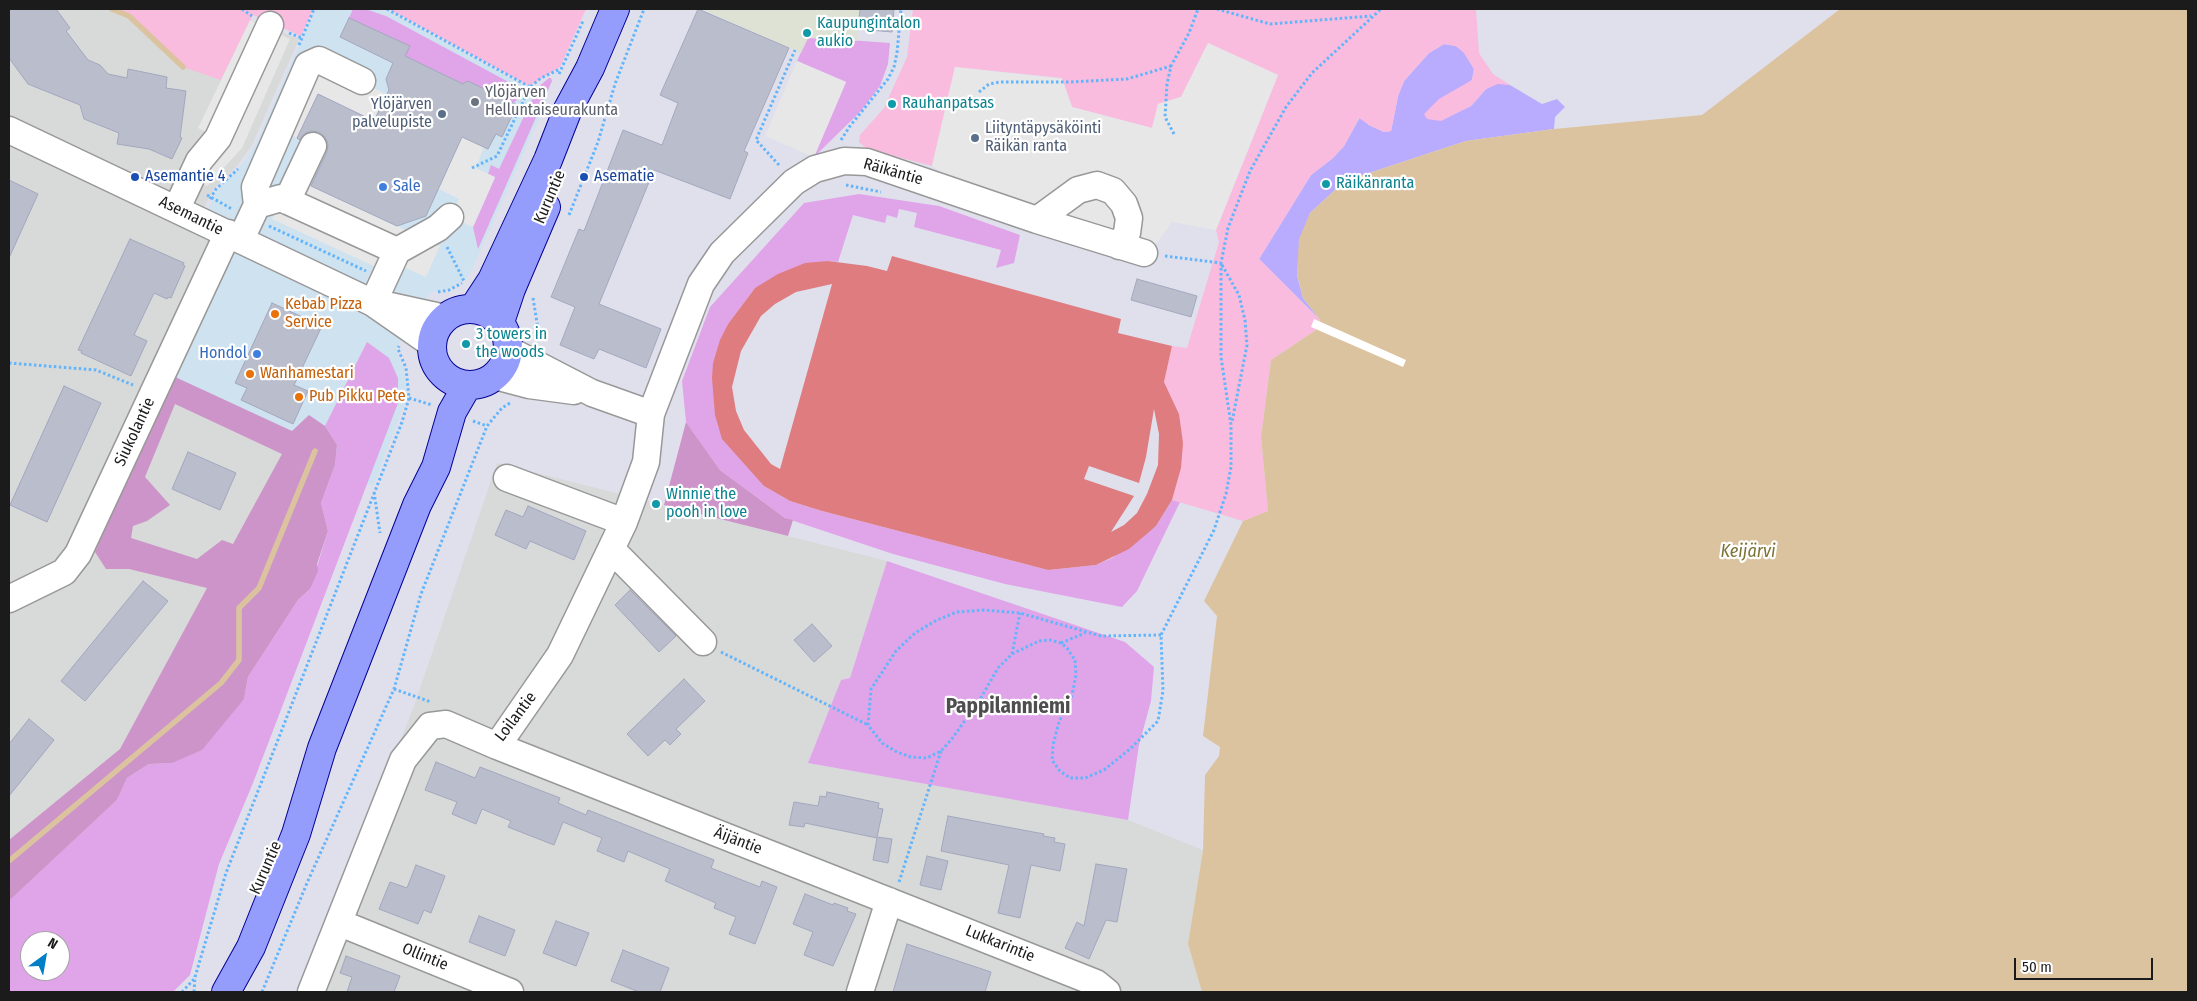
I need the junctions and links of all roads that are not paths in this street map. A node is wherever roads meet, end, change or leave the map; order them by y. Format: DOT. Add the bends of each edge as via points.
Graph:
graph roads {
  1 [pos="615,9"];
  2 [pos="270,25"];
  3 [pos="590,68"];
  4 [pos="362,81"];
  5 [pos="9,130"];
  6 [pos="313,146"];
  7 [pos="287,201"];
  8 [pos="177,208"];
  9 [pos="1037,220"];
  10 [pos="444,223"];
  11 [pos="244,224"];
  12 [pos="1119,246"];
  13 [pos="397,252"];
  14 [pos="1144,253"];
  15 [pos="373,302"];
  16 [pos="473,309"];
  17 [pos="445,318"];
  18 [pos="414,320"];
  19 [pos="500,322"];
  20 [pos="432,344"];
  21 [pos="509,350"];
  22 [pos="441,372"];
  23 [pos="533,375"];
  24 [pos="496,376"];
  25 [pos="467,386"];
  26 [pos="651,414"];
  27 [pos="507,478"];
  28 [pos="417,505"];
  29 [pos="624,522"];
  30 [pos="611,549"];
  31 [pos="9,599"];
  32 [pos="703,642"];
  33 [pos="497,746"];
  34 [pos="322,748"];
  35 [pos="889,901"];
  36 [pos="340,922"];
  37 [pos="219,992"];
  38 [pos="226,992"];
  39 [pos="311,992"];
  40 [pos="510,992"];
  41 [pos="860,992"];
  42 [pos="1107,992"];
  1 -- 3 [label="main road, Kuruntie"];
  2 -- 8 [label="street" via="218,138 199,161"];
  3 -- 16 [label="main road, Kuruntie" via="568,109 492,280"];
  3 -- 19 [label="main road, Kuruntie" via="562,168 510,289"];
  4 -- 11 [label="street" via="319,60 308,65 255,187"];
  5 -- 8 [label="street, Asemantie"];
  6 -- 7 [label="street"];
  7 -- 11 [label="street" via="281,198"];
  7 -- 13 [label="street"];
  8 -- 11 [label="street, Asemantie"];
  9 -- 12 [label="street, Räikäntie"];
  9 -- 12 [label="street" via="1078,190 1097,185 1114,191 1127,211 1127,232"];
  9 -- 26 [label="street, Räikäntie" via="867,162 843,172 815,169 794,182 722,253 701,284"];
  10 -- 13 [label="street"];
  11 -- 15 [label="street, Asemantie"];
  11 -- 31 [label="street, Siukolantie" via="152,393 71,566"];
  12 -- 14 [label="street, Räikäntie"];
  13 -- 15 [label="street"];
  15 -- 18 [label="street, Asemantie"];
  16 -- 17 [label="main road" via="463,309"];
  16 -- 19 [label="main road" via="483,311"];
  17 -- 18 [label="street, Asemantie"];
  17 -- 20 [label="main road" via="438,325"];
  18 -- 20 [label="street, Asemantie"];
  19 -- 21 [label="main road"];
  20 -- 22 [label="main road" via="432,354"];
  21 -- 23 [label="street"];
  21 -- 24 [label="main road"];
  22 -- 25 [label="main road" via="448,379"];
  22 -- 28 [label="main road, Kuruntie" via="422,461"];
  23 -- 24 [label="street"];
  23 -- 26 [label="street"];
  24 -- 25 [label="main road" via="487,382"];
  25 -- 28 [label="main road, Kuruntie" via="452,412 436,467"];
  26 -- 29 [label="street, Loilantie" via="646,462"];
  27 -- 29 [label="street"];
  28 -- 34 [label="main road, Kuruntie"];
  29 -- 30 [label="street, Loilantie"];
  30 -- 32 [label="street"];
  30 -- 33 [label="street, Loilantie" via="560,655"];
  33 -- 35 [label="street, Äijäntie"];
  33 -- 36 [label="street, Loilantie" via="446,724 430,726 420,737 403,760"];
  34 -- 37 [label="main road, Kuruntie" via="235,938"];
  34 -- 38 [label="main road, Kuruntie" via="296,834 250,947"];
  35 -- 41 [label="street"];
  35 -- 42 [label="street, Lukkarintie" via="1096,983"];
  36 -- 39 [label="street, Loilantie"];
  36 -- 40 [label="street, Ollintie"];
}
